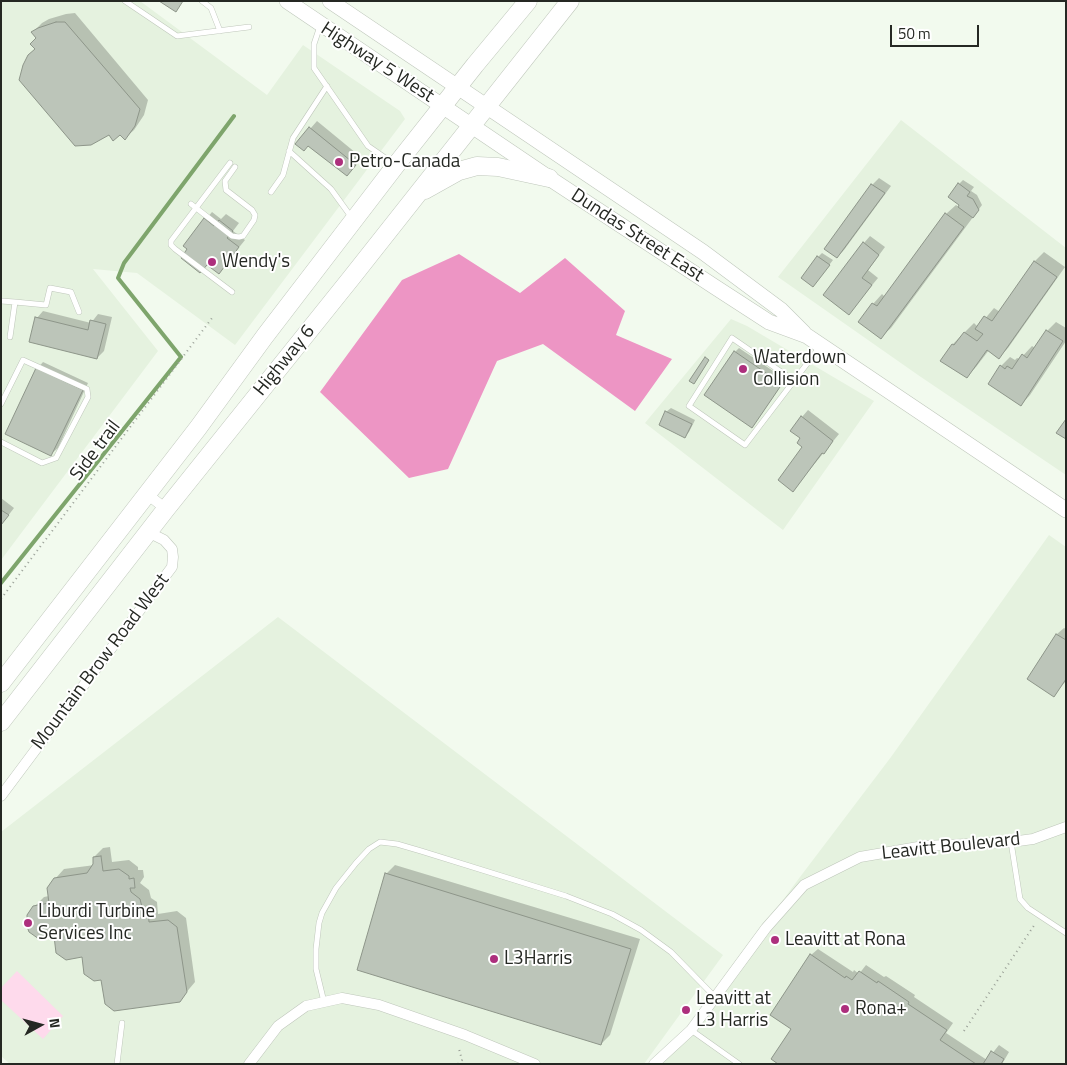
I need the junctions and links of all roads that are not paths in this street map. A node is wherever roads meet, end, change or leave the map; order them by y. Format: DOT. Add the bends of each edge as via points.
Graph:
graph roads {
  1 [pos="125,1"];
  2 [pos="202,1"];
  3 [pos="287,1"];
  4 [pos="330,1"];
  5 [pos="528,1"];
  6 [pos="570,1"];
  7 [pos="320,25"];
  8 [pos="249,27"];
  9 [pos="220,31"];
  10 [pos="327,86"];
  11 [pos="458,86"];
  12 [pos="443,106"];
  13 [pos="488,106"];
  14 [pos="472,126"];
  15 [pos="289,151"];
  16 [pos="230,163"];
  17 [pos="396,165"];
  18 [pos="236,167"];
  19 [pos="549,178"];
  20 [pos="271,192"];
  21 [pos="416,196"];
  22 [pos="193,205"];
  23 [pos="354,221"];
  24 [pos="232,292"];
  25 [pos="1,301"];
  26 [pos="15,302"];
  27 [pos="79,312"];
  28 [pos="807,336"];
  29 [pos="10,337"];
  30 [pos="821,345"];
  31 [pos="794,380"];
  32 [pos="1,404"];
  33 [pos="1,442"];
  34 [pos="148,494"];
  35 [pos="166,509"];
  36 [pos="1066,510"];
  37 [pos="148,532"];
  38 [pos="1,683"];
  39 [pos="1,722"];
  40 [pos="1,796"];
  41 [pos="1066,827"];
  42 [pos="1011,842"];
  43 [pos="1066,933"];
  44 [pos="715,997"];
  45 [pos="324,1002"];
  46 [pos="122,1023"];
  47 [pos="691,1030"];
  48 [pos="118,1064"];
  49 [pos="248,1064"];
  50 [pos="535,1064"];
  51 [pos="654,1064"];
  52 [pos="738,1064"];
  1 -- 9 [label="lane" via="177,36"];
  2 -- 9 [label="lane" via="211,8"];
  3 -- 7 [label="main road, Highway 5 West"];
  4 -- 11 [label="main road, Highway 5 West"];
  5 -- 11 [label="highway, Highway 6"];
  6 -- 13 [label="highway, Highway 6"];
  7 -- 10 [label="lane" via="314,44 314,68"];
  7 -- 12 [label="main road, Highway 5 West"];
  8 -- 9 [label="lane"];
  10 -- 15 [label="lane" via="293,138"];
  10 -- 17 [label="lane" via="368,146"];
  11 -- 12 [label="highway, Highway 6"];
  11 -- 13 [label="main road, Highway 5 West"];
  12 -- 14 [label="main road, Highway 5 West"];
  12 -- 17 [label="highway, Highway 6"];
  13 -- 14 [label="highway, Highway 6"];
  13 -- 28 [label="main road, Dundas Street East" via="702,252 781,310"];
  14 -- 19 [label="main road, Dundas Street East"];
  14 -- 21 [label="highway, Highway 6"];
  15 -- 20 [label="lane" via="283,175"];
  15 -- 23 [label="lane" via="331,189"];
  16 -- 22 [label="lane"];
  17 -- 23 [label="highway, Highway 6"];
  18 -- 22 [label="lane" via="225,181 226,190 255,215 242,236 232,236"];
  19 -- 21 [label="highway" via="477,166 459,171"];
  19 -- 28 [label="main road, Dundas Street East" via="769,322"];
  21 -- 35 [label="highway, Highway 6"];
  22 -- 24 [label="lane" via="171,245"];
  23 -- 34 [label="highway, Highway 6"];
  25 -- 26 [label="lane"];
  26 -- 27 [label="lane" via="46,306 50,288 71,292"];
  26 -- 29 [label="lane"];
  28 -- 30 [label="main road, Dundas Street East"];
  30 -- 31 [label="lane"];
  30 -- 36 [label="main road, Dundas Street East"];
  31 -- 31 [label="lane" via="745,445 689,406 732,338"];
  32 -- 33 [label="lane" via="23,360 87,388 88,396 56,458 42,463"];
  34 -- 35 [label="street"];
  34 -- 38 [label="highway, Highway 6"];
  35 -- 37 [label="highway, Highway 6"];
  37 -- 39 [label="highway, Highway 6"];
  37 -- 40 [label="street, Mountain Brow Road West" via="164,540 172,549 172,567"];
  41 -- 42 [label="street, Leavitt Boulevard" via="1033,839"];
  42 -- 43 [label="lane" via="1020,899"];
  42 -- 44 [label="street, Leavitt Boulevard" via="924,846 860,857 804,886 766,928"];
  44 -- 45 [label="lane" via="670,952 641,930 612,914 566,896 397,844 380,842 356,863 322,913 316,969"];
  44 -- 47 [label="street, Leavitt Boulevard"];
  45 -- 49 [label="street" via="306,1006 278,1026"];
  45 -- 50 [label="street" via="342,998 379,1005"];
  46 -- 48 [label="lane"];
  47 -- 51 [label="street, Leavitt Boulevard"];
  47 -- 52 [label="lane"];
}
